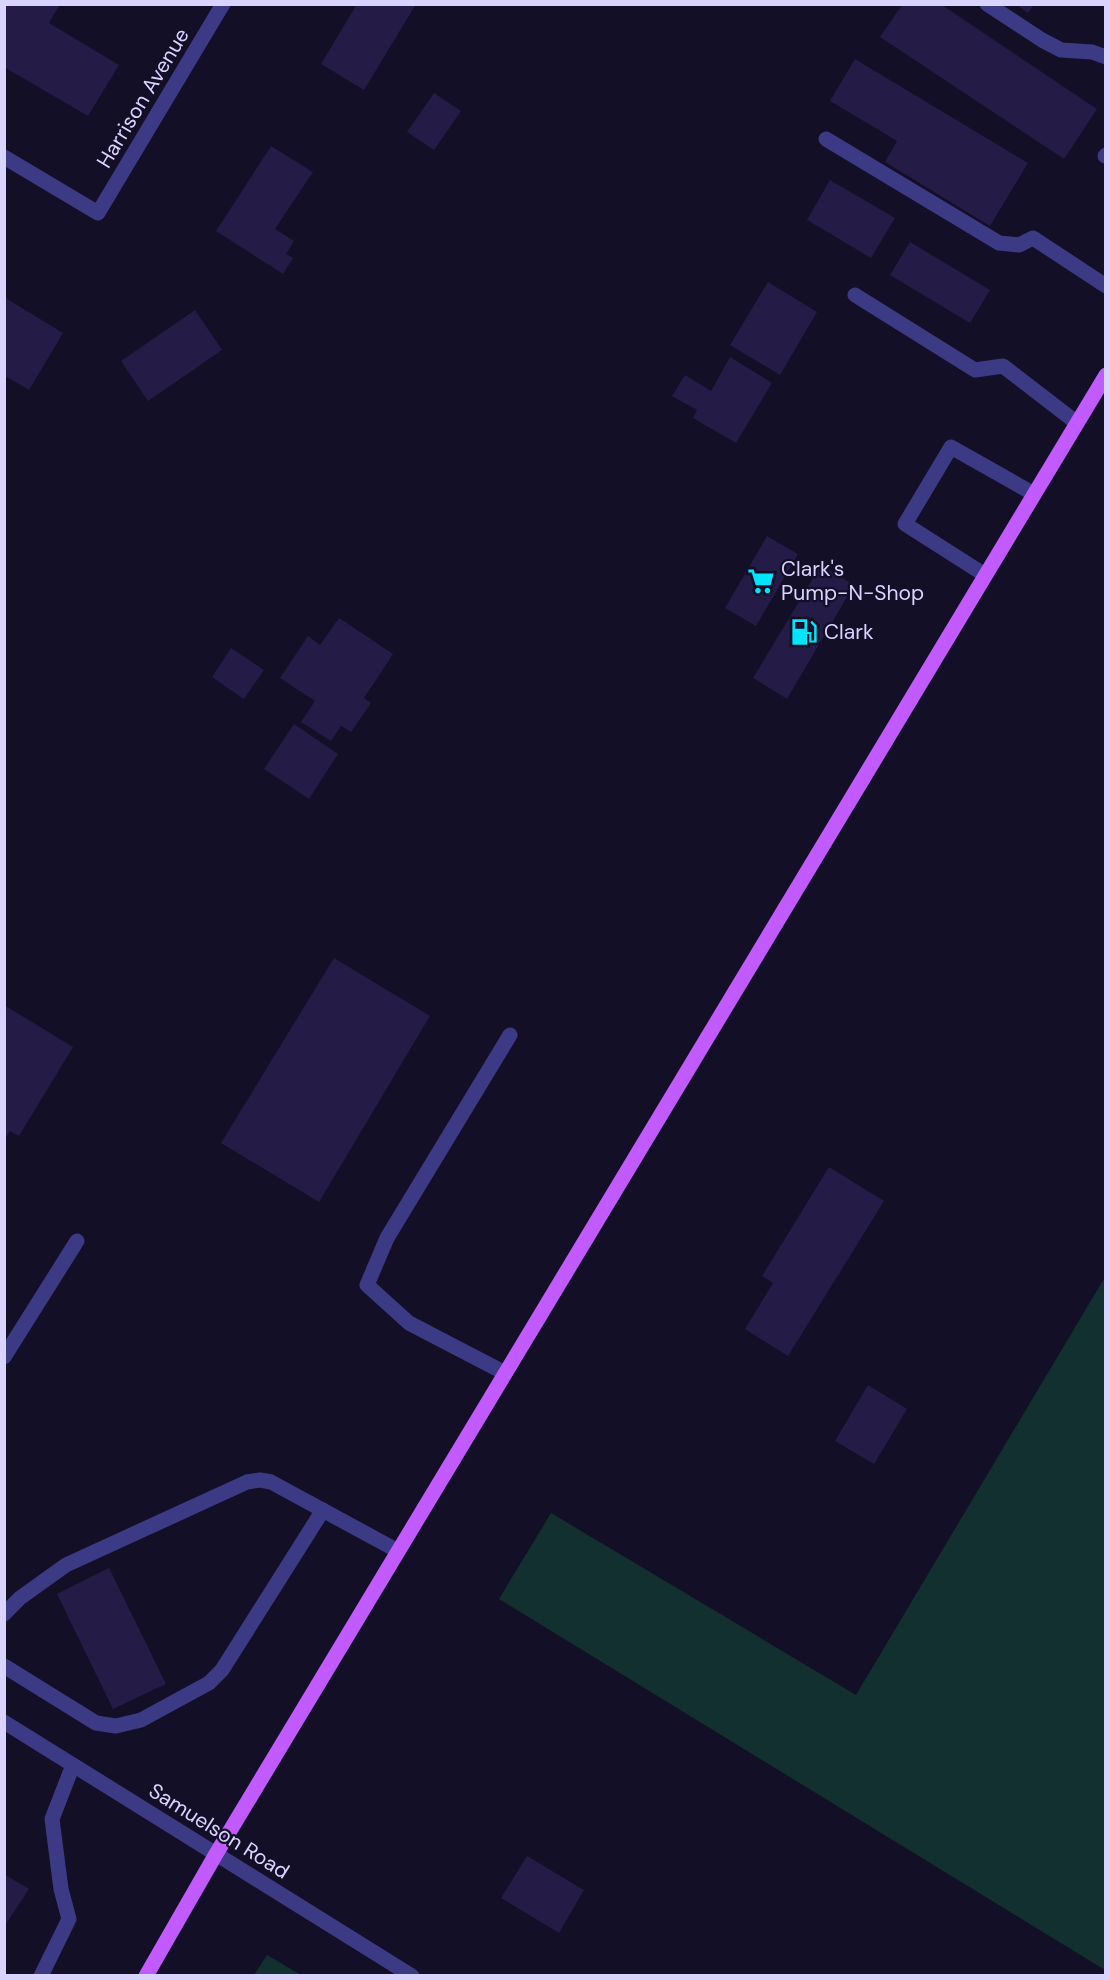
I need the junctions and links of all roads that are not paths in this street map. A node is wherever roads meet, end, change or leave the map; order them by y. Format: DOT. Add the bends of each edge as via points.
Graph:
graph roads {
  1 [pos="223,4"];
  2 [pos="987,4"];
  3 [pos="1106,57"];
  4 [pos="826,139"];
  5 [pos="4,157"];
  6 [pos="1106,286"];
  7 [pos="855,295"];
  8 [pos="1106,375"];
  9 [pos="1077,423"];
  10 [pos="1034,494"];
  11 [pos="985,575"];
  12 [pos="510,1035"];
  13 [pos="77,1241"];
  14 [pos="4,1357"];
  15 [pos="505,1373"];
  16 [pos="323,1510"];
  17 [pos="398,1551"];
  18 [pos="4,1614"];
  19 [pos="4,1666"];
  20 [pos="4,1722"];
  21 [pos="73,1765"];
  22 [pos="216,1854"];
  23 [pos="41,1976"];
  24 [pos="146,1976"];
  25 [pos="412,1976"];
  1 -- 5 [label="street, Harrison Avenue" via="98,213"];
  2 -- 3 [label="street" via="1061,50"];
  4 -- 6 [label="street" via="999,243 1019,245 1033,238"];
  7 -- 9 [label="street" via="975,370 1003,366"];
  8 -- 9 [label="main road"];
  9 -- 10 [label="main road"];
  10 -- 11 [label="main road"];
  10 -- 11 [label="street" via="951,447 945,456 905,524"];
  11 -- 15 [label="main road"];
  12 -- 15 [label="street" via="387,1238 367,1285 409,1323"];
  13 -- 14 [label="street"];
  15 -- 17 [label="main road"];
  16 -- 17 [label="street"];
  16 -- 18 [label="street" via="271,1482 247,1482 66,1565"];
  16 -- 19 [label="street" via="222,1670 208,1683 141,1720 116,1726 96,1723"];
  17 -- 22 [label="main road"];
  20 -- 21 [label="street, Samuelson Road"];
  21 -- 22 [label="street, Samuelson Road"];
  21 -- 23 [label="street" via="52,1819 69,1919"];
  22 -- 24 [label="main road"];
  22 -- 25 [label="street, Samuelson Road"];
}
